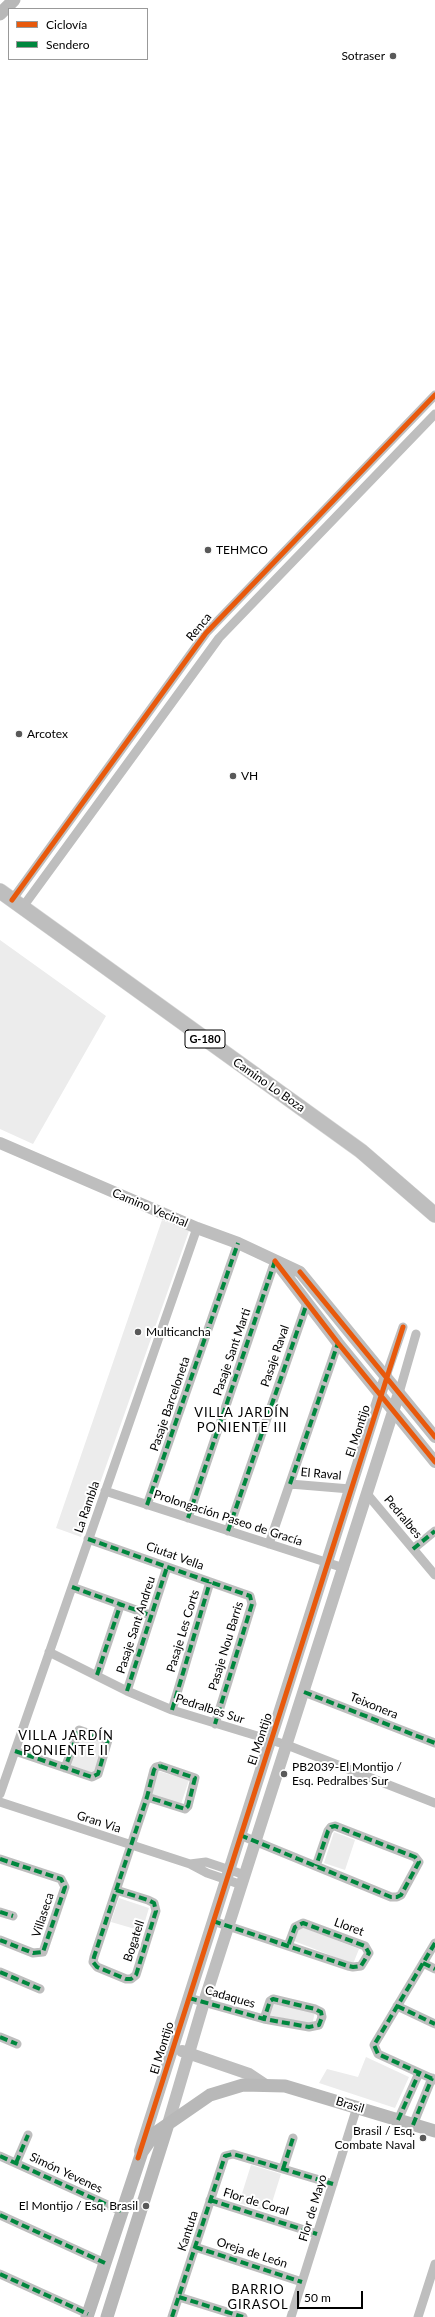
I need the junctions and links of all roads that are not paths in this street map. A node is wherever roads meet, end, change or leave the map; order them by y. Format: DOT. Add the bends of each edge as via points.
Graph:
graph roads {
  1 [pos="14,0"];
  2 [pos="0,14"];
  3 [pos="435,395"];
  4 [pos="422,410"];
  5 [pos="433,416"];
  6 [pos="156,699"];
  7 [pos="167,707"];
  8 [pos="65,827"];
  9 [pos="76,835"];
  10 [pos="0,891"];
  11 [pos="17,904"];
  12 [pos="0,1143"];
  13 [pos="435,1216"];
  14 [pos="197,1228"];
  15 [pos="238,1243"];
  16 [pos="276,1261"];
  17 [pos="307,1303"];
  18 [pos="402,1327"];
  19 [pos="416,1334"];
  20 [pos="338,1343"];
  21 [pos="386,1376"];
  22 [pos="399,1392"];
  23 [pos="380,1395"];
  24 [pos="394,1412"];
  25 [pos="435,1437"];
  26 [pos="435,1462"];
  27 [pos="290,1484"];
  28 [pos="350,1489"];
  29 [pos="105,1491"];
  30 [pos="367,1494"];
  31 [pos="147,1505"];
  32 [pos="188,1518"];
  33 [pos="228,1531"];
  34 [pos="435,1531"];
  35 [pos="88,1539"];
  36 [pos="269,1544"];
  37 [pos="413,1549"];
  38 [pos="326,1563"];
  39 [pos="168,1567"];
  40 [pos="344,1568"];
  41 [pos="435,1575"];
  42 [pos="210,1582"];
  43 [pos="72,1587"];
  44 [pos="252,1598"];
  45 [pos="120,1606"];
  46 [pos="150,1615"];
  47 [pos="49,1652"];
  48 [pos="98,1675"];
  49 [pos="127,1691"];
  50 [pos="304,1692"];
  51 [pos="172,1710"];
  52 [pos="215,1724"];
  53 [pos="270,1741"];
  54 [pos="435,1743"];
  55 [pos="287,1745"];
  56 [pos="15,1752"];
  57 [pos="65,1768"];
  58 [pos="0,1794"];
  59 [pos="146,1797"];
  60 [pos="0,1802"];
  61 [pos="435,1803"];
  62 [pos="240,1835"];
  63 [pos="256,1842"];
  64 [pos="131,1846"];
  65 [pos="0,1859"];
  66 [pos="316,1866"];
  67 [pos="228,1874"];
  68 [pos="244,1880"];
  69 [pos="116,1890"];
  70 [pos="0,1912"];
  71 [pos="13,1916"];
  72 [pos="213,1921"];
  73 [pos="229,1926"];
  74 [pos="0,1940"];
  75 [pos="435,1943"];
  76 [pos="288,1946"];
  77 [pos="423,1963"];
  78 [pos="435,1969"];
  79 [pos="0,1972"];
  80 [pos="40,1989"];
  81 [pos="189,1998"];
  82 [pos="204,2002"];
  83 [pos="397,2006"];
  84 [pos="264,2019"];
  85 [pos="435,2024"];
  86 [pos="0,2037"];
  87 [pos="17,2044"];
  88 [pos="173,2048"];
  89 [pos="188,2053"];
  90 [pos="418,2073"];
  91 [pos="433,2079"];
  92 [pos="264,2084"];
  93 [pos="357,2107"];
  94 [pos="398,2120"];
  95 [pos="168,2124"];
  96 [pos="413,2125"];
  97 [pos="435,2131"];
  98 [pos="28,2135"];
  99 [pos="292,2138"];
  100 [pos="0,2156"];
  101 [pos="138,2158"];
  102 [pos="16,2163"];
  103 [pos="283,2169"];
  104 [pos="333,2184"];
  105 [pos="210,2200"];
  106 [pos="121,2211"];
  107 [pos="0,2215"];
  108 [pos="318,2234"];
  109 [pos="195,2247"];
  110 [pos="105,2263"];
  111 [pos="435,2264"];
  112 [pos="0,2274"];
  113 [pos="302,2282"];
  114 [pos="179,2297"];
  115 [pos="88,2315"];
  116 [pos="107,2317"];
  117 [pos="172,2317"];
  118 [pos="243,2317"];
  119 [pos="291,2317"];
  120 [pos="418,2317"];
  1 -- 2 [label="main road"];
  3 -- 4 [label="street, Renca"];
  4 -- 5 [label="street"];
  4 -- 6 [label="street, Renca" via="226,610"];
  5 -- 7 [label="street, Renca" via="224,633"];
  6 -- 7 [label="street"];
  6 -- 8 [label="street, Renca"];
  7 -- 9 [label="street, Renca"];
  8 -- 9 [label="street"];
  8 -- 11 [label="street, Renca"];
  9 -- 11 [label="street, Renca"];
  10 -- 11 [label="main road, Camino Lo Boza / G-180"];
  11 -- 13 [label="main road, Camino Lo Boza / G-180" via="355,1146 405,1187"];
  12 -- 14 [label="street, Camino Vecinal"];
  14 -- 15 [label="street, Camino Vecinal"];
  14 -- 29 [label="street, La Rambla"];
  15 -- 16 [label="street, Camino Vecinal"];
  15 -- 31 [label="street, Pasaje Barceloneta"];
  16 -- 17 [label="street"];
  16 -- 21 [label="street, Camino Vecinal" via="300,1272"];
  16 -- 32 [label="street, Pasaje Sant Marti"];
  17 -- 20 [label="street"];
  17 -- 33 [label="street, Pasaje Raval"];
  18 -- 21 [label="street, El Montijo"];
  19 -- 22 [label="street"];
  20 -- 23 [label="street"];
  20 -- 27 [label="street"];
  21 -- 22 [label="street"];
  21 -- 23 [label="street, El Montijo"];
  22 -- 24 [label="street"];
  22 -- 25 [label="street"];
  23 -- 24 [label="street"];
  23 -- 28 [label="street, El Montijo"];
  24 -- 26 [label="street"];
  24 -- 30 [label="street"];
  27 -- 28 [label="street, El Raval"];
  27 -- 36 [label="street"];
  28 -- 38 [label="street, El Montijo"];
  29 -- 31 [label="street, Prolongación Paseo de Gracía"];
  29 -- 35 [label="street, La Rambla"];
  30 -- 37 [label="street, Pedralbes"];
  30 -- 40 [label="street"];
  31 -- 32 [label="street, Prolongación Paseo de Gracía"];
  32 -- 33 [label="street, Prolongación Paseo de Gracía"];
  33 -- 36 [label="street, Prolongación Paseo de Gracía"];
  34 -- 37 [label="street"];
  35 -- 39 [label="street, Ciutat Vella"];
  35 -- 43 [label="street, La Rambla"];
  36 -- 38 [label="street, Prolongación Paseo de Gracía"];
  37 -- 41 [label="street, Pedralbes"];
  38 -- 40 [label="street, Prolongación Paseo de Gracía"];
  38 -- 53 [label="street, El Montijo"];
  39 -- 42 [label="street, Ciutat Vella"];
  39 -- 46 [label="street, Pasaje Sant Andreu"];
  40 -- 50 [label="street"];
  42 -- 44 [label="street, Ciutat Vella"];
  42 -- 51 [label="street, Pasaje Les Corts"];
  43 -- 45 [label="street"];
  43 -- 47 [label="street, La Rambla"];
  44 -- 52 [label="street, Pasaje Nou Barris"];
  45 -- 46 [label="street"];
  45 -- 48 [label="street"];
  46 -- 49 [label="street, Pasaje Sant Andreu"];
  47 -- 48 [label="street, Pedralbes Sur"];
  47 -- 56 [label="street, La Rambla"];
  48 -- 49 [label="street, Pedralbes Sur"];
  49 -- 51 [label="street, Pedralbes Sur"];
  50 -- 54 [label="street, Teixonera"];
  50 -- 55 [label="street"];
  51 -- 52 [label="street, Pedralbes Sur"];
  52 -- 53 [label="street, Pedralbes Sur"];
  53 -- 55 [label="street, Pedralbes Sur"];
  53 -- 62 [label="street, El Montijo"];
  55 -- 61 [label="street, Pedralbes Sur"];
  55 -- 63 [label="street"];
  56 -- 57 [label="street"];
  56 -- 58 [label="street, La Rambla"];
  57 -- 57 [label="street" via="77,1732 82,1730 108,1740 96,1777"];
  59 -- 59 [label="street, Bogatell" via="156,1767 160,1766 195,1778 185,1809"];
  59 -- 64 [label="street, Bogatell"];
  60 -- 64 [label="street, Gran Via"];
  62 -- 63 [label="street"];
  62 -- 67 [label="street, El Montijo"];
  63 -- 66 [label="street"];
  63 -- 68 [label="street"];
  64 -- 67 [label="street, Gran Via" via="190,1864 206,1862"];
  64 -- 69 [label="street, Bogatell"];
  65 -- 74 [label="street, Villaseca" via="59,1878 64,1882 64,1889 41,1954 33,1954"];
  66 -- 66 [label="street" via="328,1831 335,1826 415,1857 419,1862 397,1898"];
  67 -- 68 [label="street, Gran Via"];
  67 -- 72 [label="street, El Montijo"];
  68 -- 73 [label="street"];
  69 -- 69 [label="street, Bogatell" via="93,1962 97,1967 131,1979 136,1975 156,1911 154,1903"];
  70 -- 71 [label="street"];
  72 -- 73 [label="street, Lloret"];
  72 -- 81 [label="street, El Montijo"];
  73 -- 76 [label="street, Lloret"];
  73 -- 82 [label="street"];
  75 -- 77 [label="street"];
  76 -- 76 [label="street, Lloret" via="358,1968 369,1953 365,1946 303,1923 295,1927"];
  77 -- 78 [label="street"];
  77 -- 83 [label="street"];
  79 -- 80 [label="street"];
  81 -- 82 [label="street, Cadaques"];
  81 -- 88 [label="street, El Montijo"];
  82 -- 84 [label="street, Cadaques"];
  82 -- 89 [label="street"];
  83 -- 85 [label="street"];
  83 -- 90 [label="street" via="375,2041 374,2049 378,2054"];
  84 -- 84 [label="street, Cadaques" via="309,2027 319,2024 322,2017 321,2012 315,2009 273,1999"];
  86 -- 87 [label="street"];
  88 -- 89 [label="street, Brasil"];
  88 -- 101 [label="street, El Montijo"];
  89 -- 92 [label="street, Brasil" via="249,2074"];
  89 -- 95 [label="street"];
  90 -- 91 [label="street"];
  90 -- 94 [label="street"];
  91 -- 96 [label="street"];
  92 -- 93 [label="main road, Brasil" via="296,2088"];
  92 -- 95 [label="main road, Brasil" via="243,2085 218,2091 194,2104"];
  93 -- 94 [label="main road, Brasil"];
  93 -- 104 [label="street, Flor de Mayo"];
  94 -- 96 [label="main road, Brasil"];
  95 -- 101 [label="main road, El Montijo" via="152,2136"];
  95 -- 116 [label="main road"];
  96 -- 97 [label="main road, Brasil"];
  98 -- 102 [label="street"];
  99 -- 103 [label="street"];
  100 -- 102 [label="street, Simón Yevenes"];
  101 -- 106 [label="main road, El Montijo"];
  102 -- 106 [label="street, Simón Yevenes"];
  103 -- 104 [label="street"];
  103 -- 105 [label="street, Kantuta" via="228,2154 224,2158"];
  104 -- 108 [label="street, Flor de Mayo"];
  105 -- 108 [label="street, Flor de Coral"];
  105 -- 109 [label="street, Kantuta"];
  106 -- 110 [label="main road, El Montijo"];
  107 -- 110 [label="street"];
  108 -- 113 [label="street, Flor de Mayo"];
  109 -- 113 [label="street, Oreja de León"];
  109 -- 114 [label="street, Kantuta"];
  110 -- 115 [label="main road, El Montijo"];
  111 -- 120 [label="street"];
  112 -- 115 [label="street"];
  113 -- 119 [label="street, Flor de Mayo"];
  114 -- 117 [label="street, Kantuta"];
  114 -- 118 [label="street"];
}
